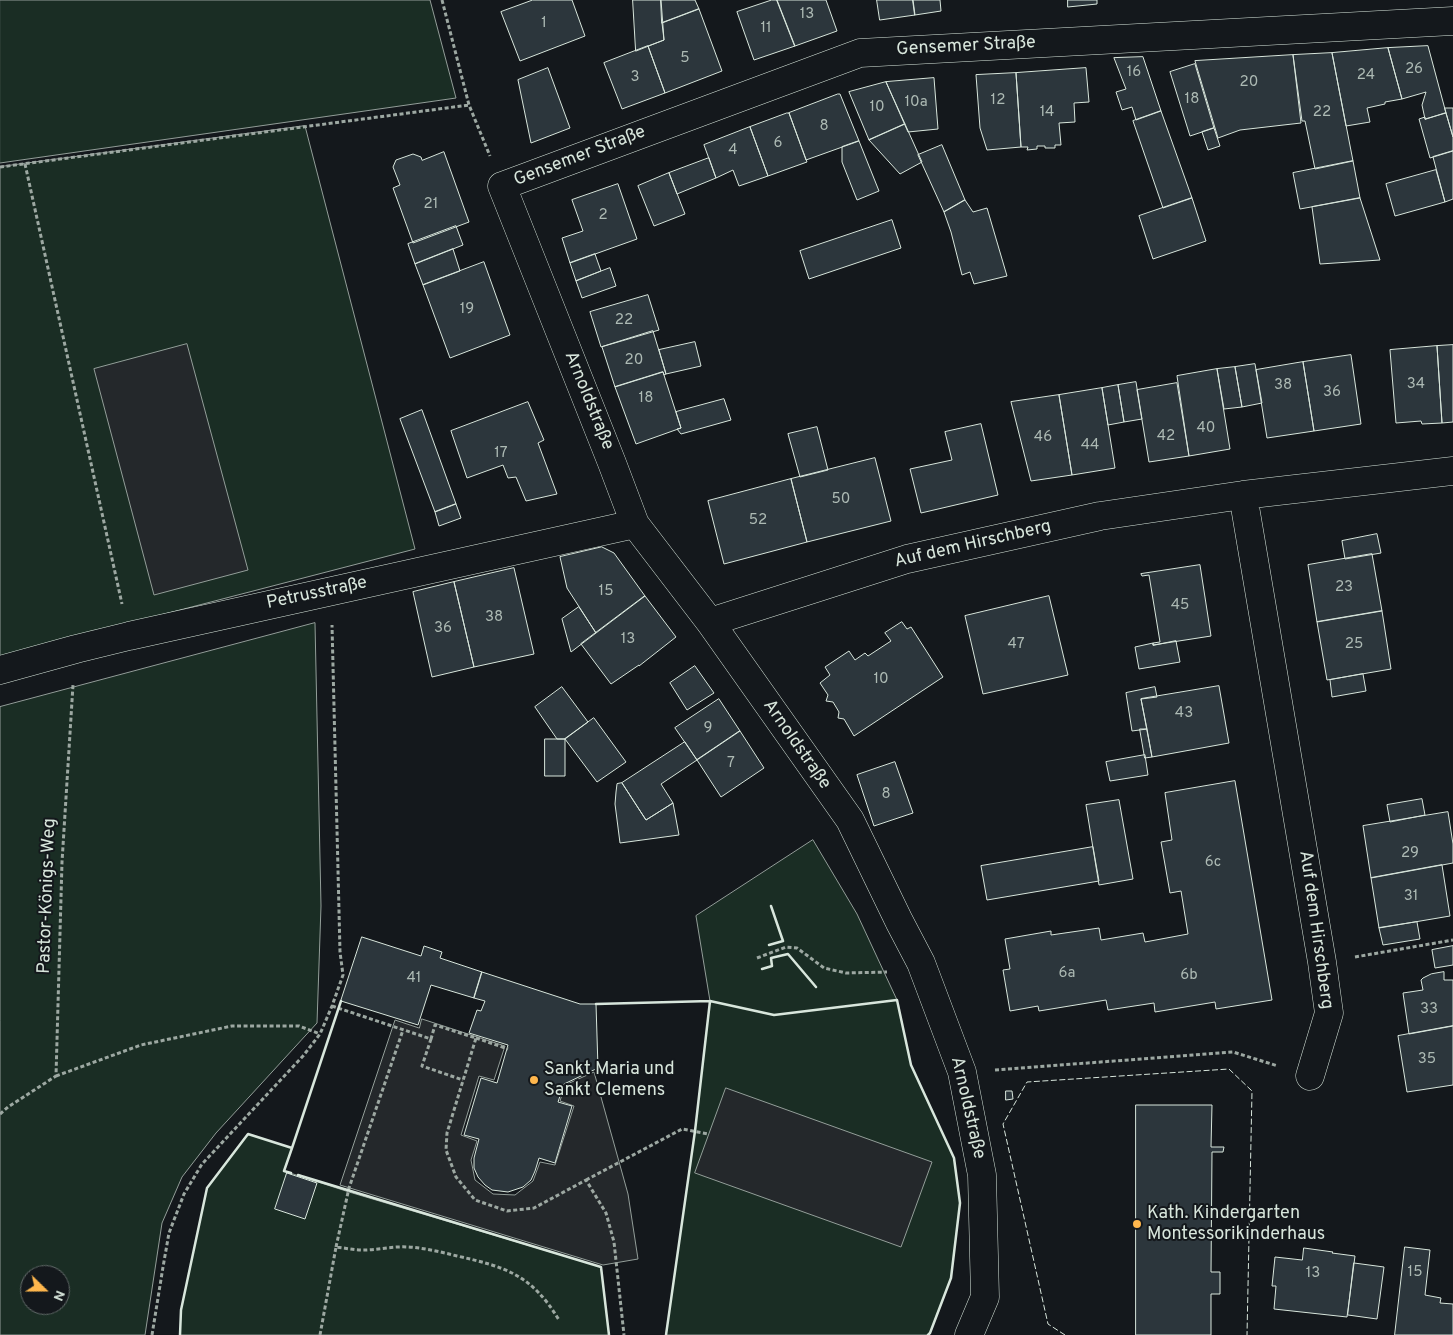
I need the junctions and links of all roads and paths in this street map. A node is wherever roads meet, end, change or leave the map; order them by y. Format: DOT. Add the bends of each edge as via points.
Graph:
graph roads {
  1 [pos="442,0"];
  2 [pos="1453,21"];
  3 [pos="469,105"];
  4 [pos="25,164"];
  5 [pos="0,167"];
  6 [pos="502,186"];
  7 [pos="1453,471"];
  8 [pos="1243,494"];
  9 [pos="635,524"];
  10 [pos="332,592"];
  11 [pos="710,622"];
  12 [pos="129,636"];
  13 [pos="76,649"];
  14 [pos="0,670"];
  15 [pos="1453,940"];
  16 [pos="757,958"];
  17 [pos="1322,962"];
  18 [pos="921,963"];
  19 [pos="332,1006"];
  20 [pos="403,1030"];
  21 [pos="320,1034"];
  22 [pos="476,1038"];
  23 [pos="431,1039"];
  24 [pos="508,1049"];
  25 [pos="962,1072"];
  26 [pos="56,1076"];
  27 [pos="1310,1076"];
  28 [pos="464,1080"];
  29 [pos="0,1114"];
  30 [pos="708,1134"];
  31 [pos="586,1180"];
  32 [pos="336,1246"];
  33 [pos="559,1320"];
  34 [pos="152,1335"];
  35 [pos="320,1335"];
  36 [pos="624,1335"];
  37 [pos="970,1335"];
  1 -- 3 [label="path"];
  2 -- 6 [label="street, Gensemer Straße" via="860,53"];
  3 -- 4 [label="path"];
  3 -- 6 [label="path"];
  4 -- 5 [label="path"];
  4 -- 12 [label="path"];
  6 -- 9 [label="street, Arnoldstraße"];
  7 -- 8 [label="street, Auf dem Hirschberg"];
  8 -- 11 [label="street, Auf dem Hirschberg" via="1100,516 907,559"];
  8 -- 17 [label="street, Auf dem Hirschberg"];
  9 -- 10 [label="street, Petrusstraße"];
  9 -- 11 [label="street, Arnoldstraße"];
  10 -- 12 [label="street, Petrusstraße"];
  10 -- 19 [label="path" via="343,975"];
  11 -- 18 [label="street, Arnoldstraße" via="850,820"];
  12 -- 13 [label="street, Petrusstraße"];
  13 -- 14 [label="street, Petrusstraße"];
  13 -- 26 [label="path, Pastor-Königs-Weg" via="62,862"];
  15 -- 17 [label="path"];
  16 -- 18 [label="path" via="786,947 797,948 824,968 846,973 885,973"];
  17 -- 27 [label="street, Auf dem Hirschberg" via="1329,1013"];
  18 -- 25 [label="street, Arnoldstraße"];
  19 -- 20 [label="path"];
  19 -- 21 [label="path"];
  20 -- 23 [label="path"];
  20 -- 32 [label="path" via="349,1188"];
  21 -- 26 [label="path" via="299,1026 232,1026 141,1046"];
  21 -- 34 [label="path" via="202,1164 184,1194 170,1233"];
  22 -- 23 [label="path" via="435,1025"];
  22 -- 24 [label="path"];
  22 -- 28 [label="path"];
  23 -- 28 [label="path" via="422,1066"];
  25 -- 27 [label="path" via="1233,1052"];
  25 -- 37 [label="street, Arnoldstraße" via="982,1175 985,1297"];
  26 -- 29 [label="path"];
  28 -- 31 [label="path" via="447,1133 446,1150 456,1177 475,1200 507,1211 534,1208"];
  30 -- 31 [label="path" via="682,1129"];
  31 -- 36 [label="path" via="606,1214 614,1242"];
  32 -- 33 [label="path" via="363,1250 408,1247 504,1268 526,1280"];
  32 -- 35 [label="path"];
}
